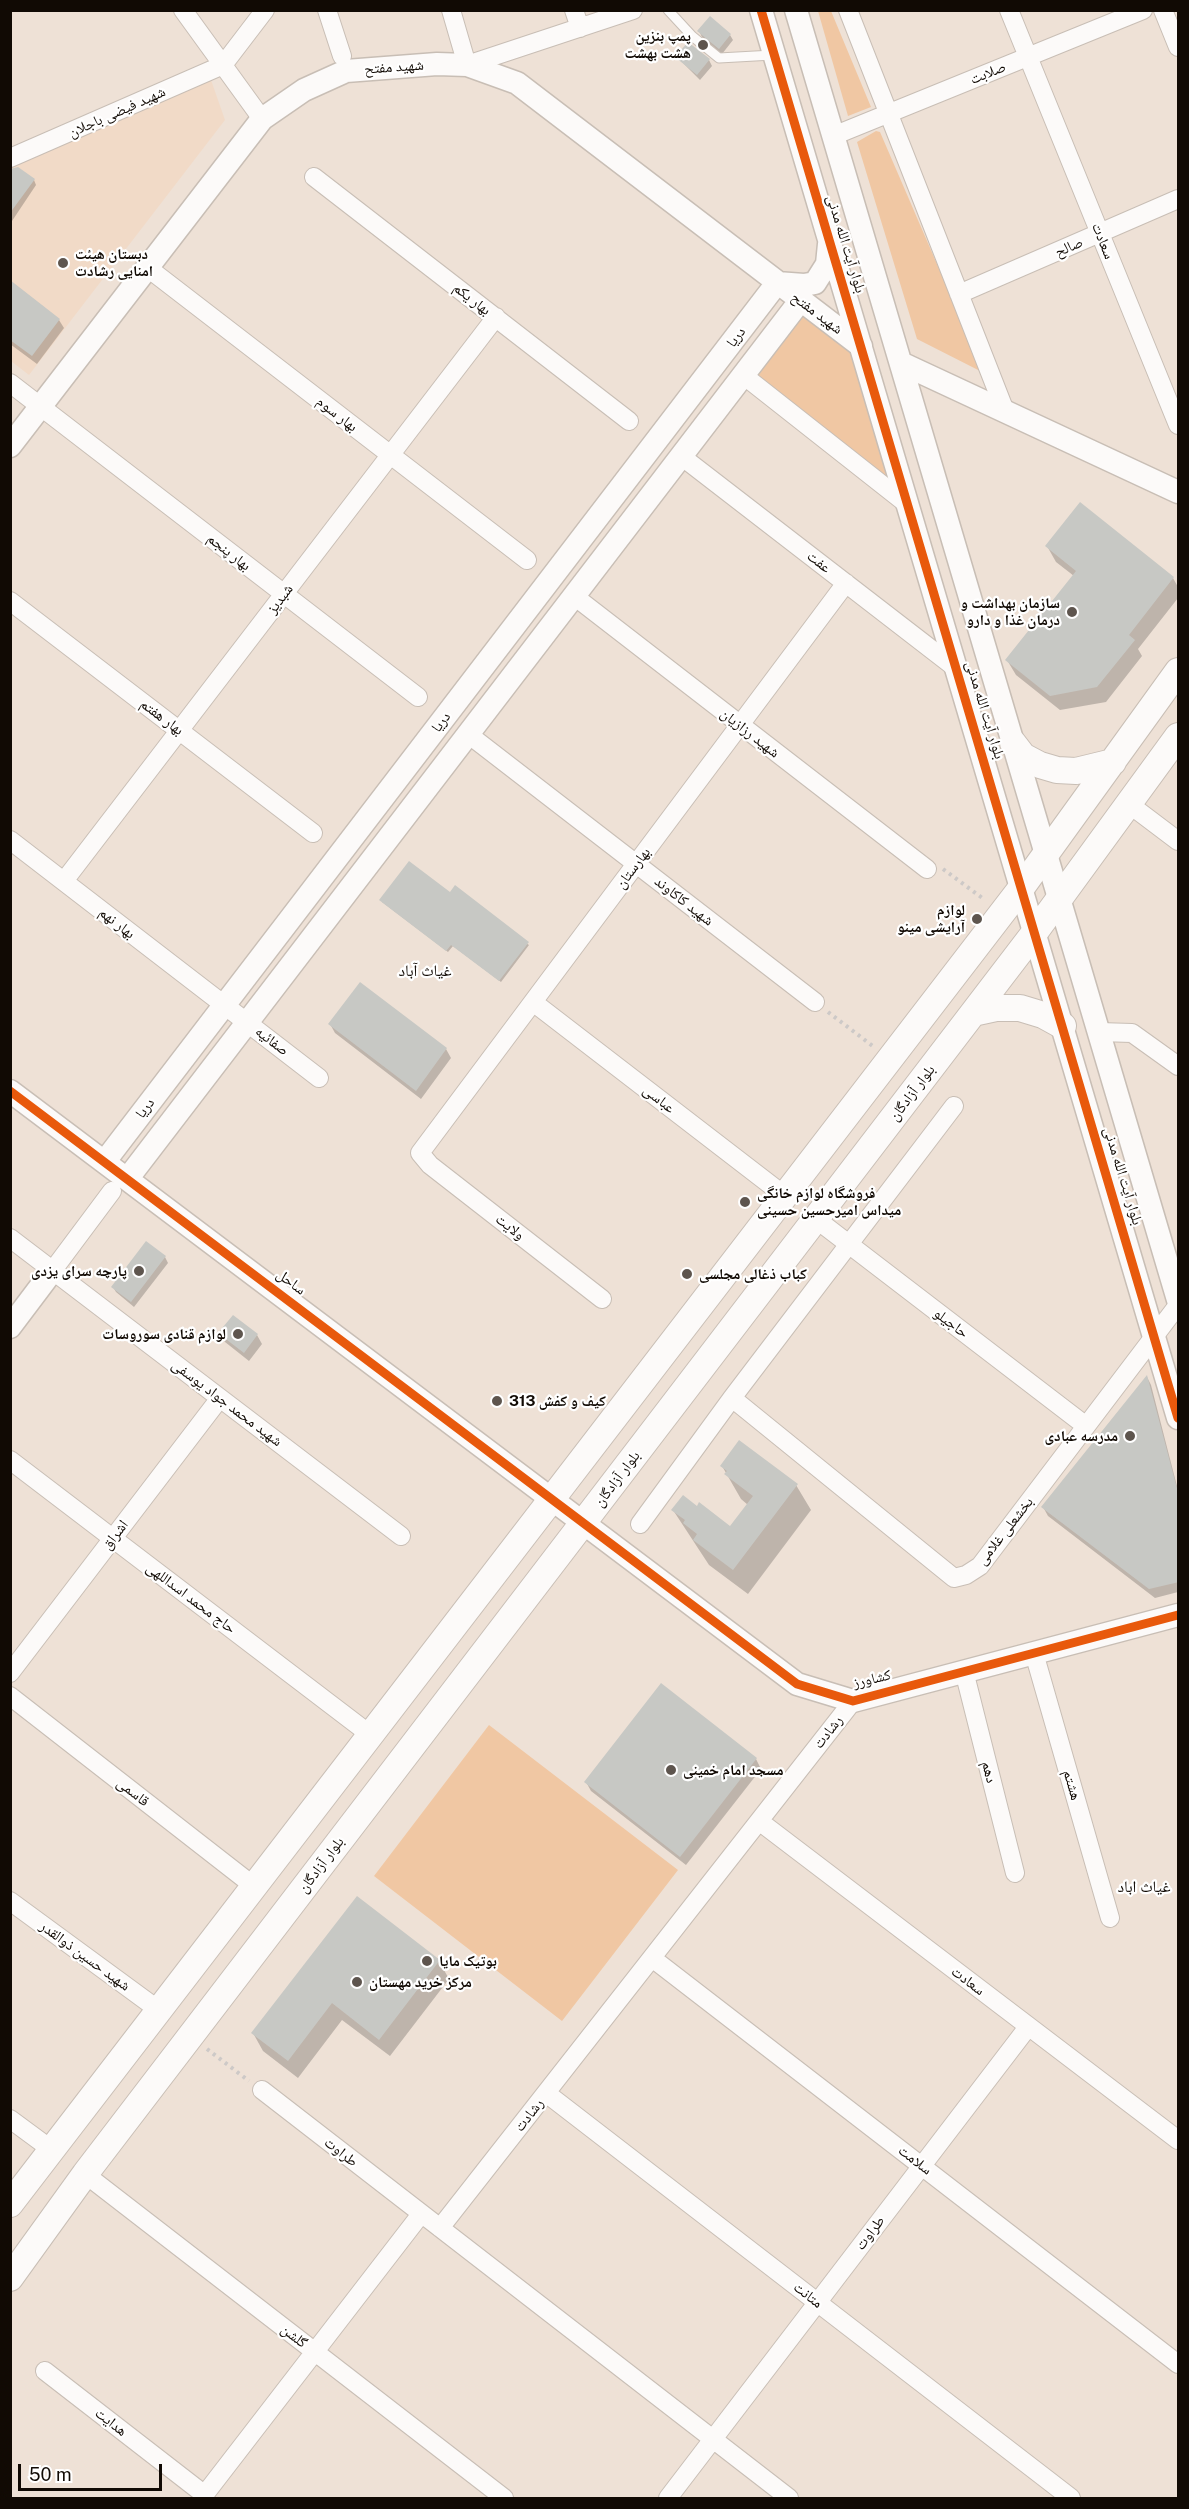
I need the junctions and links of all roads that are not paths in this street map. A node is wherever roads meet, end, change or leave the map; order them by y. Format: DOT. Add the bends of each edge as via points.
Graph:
graph roads {
  1 [pos="183,10"];
  2 [pos="200,10"];
  3 [pos="266,10"];
  4 [pos="327,10"];
  5 [pos="451,10"];
  6 [pos="633,10"];
  7 [pos="668,10"];
  8 [pos="761,10"];
  9 [pos="796,10"];
  10 [pos="848,10"];
  11 [pos="1009,10"];
  12 [pos="1143,10"];
  13 [pos="1163,10"];
  14 [pos="577,19"];
  15 [pos="1179,46"];
  16 [pos="212,49"];
  17 [pos="774,55"];
  18 [pos="342,56"];
  19 [pos="1028,57"];
  20 [pos="223,65"];
  21 [pos="467,65"];
  22 [pos="888,114"];
  23 [pos="262,119"];
  24 [pos="834,136"];
  25 [pos="10,158"];
  26 [pos="314,177"];
  27 [pos="1179,199"];
  28 [pos="857,214"];
  29 [pos="827,233"];
  30 [pos="1100,233"];
  31 [pos="148,268"];
  32 [pos="777,283"];
  33 [pos="959,294"];
  34 [pos="800,301"];
  35 [pos="496,317"];
  36 [pos="861,346"];
  37 [pos="901,363"];
  38 [pos="743,375"];
  39 [pos="10,383"];
  40 [pos="41,407"];
  41 [pos="1005,411"];
  42 [pos="629,421"];
  43 [pos="1179,425"];
  44 [pos="10,447"];
  45 [pos="390,455"];
  46 [pos="681,456"];
  47 [pos="1179,492"];
  48 [pos="908,505"];
  49 [pos="527,560"];
  50 [pos="551,579"];
  51 [pos="846,582"];
  52 [pos="284,594"];
  53 [pos="574,596"];
  54 [pos="10,601"];
  55 [pos="957,669"];
  56 [pos="1179,671"];
  57 [pos="418,697"];
  58 [pos="740,724"];
  59 [pos="179,730"];
  60 [pos="468,735"];
  61 [pos="1179,736"];
  62 [pos="1013,743"];
  63 [pos="1113,762"];
  64 [pos="1129,804"];
  65 [pos="313,833"];
  66 [pos="10,840"];
  67 [pos="1179,841"];
  68 [pos="340,854"];
  69 [pos="1046,854"];
  70 [pos="636,864"];
  71 [pos="927,869"];
  72 [pos="363,872"];
  73 [pos="64,881"];
  74 [pos="1022,887"];
  75 [pos="1060,900"];
  76 [pos="1035,932"];
  77 [pos="533,1002"];
  78 [pos="815,1002"];
  79 [pos="224,1005"];
  80 [pos="973,1013"];
  81 [pos="247,1023"];
  82 [pos="1063,1026"];
  83 [pos="1099,1032"];
  84 [pos="1179,1066"];
  85 [pos="319,1078"];
  86 [pos="10,1091"];
  87 [pos="954,1106"];
  88 [pos="420,1153"];
  89 [pos="105,1161"];
  90 [pos="120,1185"];
  91 [pos="785,1196"];
  92 [pos="816,1219"];
  93 [pos="10,1238"];
  94 [pos="849,1245"];
  95 [pos="53,1270"];
  96 [pos="602,1299"];
  97 [pos="1179,1300"];
  98 [pos="1179,1305"];
  99 [pos="10,1327"];
  100 [pos="1155,1335"];
  101 [pos="220,1398"];
  102 [pos="732,1398"];
  103 [pos="1179,1418"];
  104 [pos="1086,1426"];
  105 [pos="10,1460"];
  106 [pos="554,1498"];
  107 [pos="584,1521"];
  108 [pos="640,1524"];
  109 [pos="401,1536"];
  110 [pos="113,1538"];
  111 [pos="1178,1619"];
  112 [pos="1034,1653"];
  113 [pos="964,1671"];
  114 [pos="10,1673"];
  115 [pos="10,1696"];
  116 [pos="853,1701"];
  117 [pos="372,1736"];
  118 [pos="759,1821"];
  119 [pos="1015,1873"];
  120 [pos="255,1887"];
  121 [pos="10,1901"];
  122 [pos="1110,1918"];
  123 [pos="652,1958"];
  124 [pos="160,2011"];
  125 [pos="1028,2027"];
  126 [pos="262,2090"];
  127 [pos="546,2092"];
  128 [pos="10,2119"];
  129 [pos="1179,2140"];
  130 [pos="52,2150"];
  131 [pos="922,2165"];
  132 [pos="85,2174"];
  133 [pos="10,2204"];
  134 [pos="421,2214"];
  135 [pos="440,2228"];
  136 [pos="10,2278"];
  137 [pos="817,2302"];
  138 [pos="315,2352"];
  139 [pos="1179,2364"];
  140 [pos="45,2371"];
  141 [pos="713,2439"];
  142 [pos="204,2497"];
  143 [pos="504,2499"];
  144 [pos="668,2499"];
  145 [pos="789,2499"];
  146 [pos="1071,2499"];
  1 -- 16 [label="street"];
  2 -- 16 [label="street"];
  3 -- 20 [label="street"];
  4 -- 18 [label="street"];
  5 -- 21 [label="street"];
  6 -- 14 [label="street"];
  7 -- 17 [label="lane" via="719,58"];
  8 -- 17 [label="street, بلوار آیت الله مدنی"];
  9 -- 24 [label="street, بلوار آیت الله مدنی"];
  10 -- 22 [label="street"];
  11 -- 19 [label="street, سعادت"];
  12 -- 19 [label="street, صلابت"];
  13 -- 15 [label="street"];
  14 -- 21 [label="street"];
  16 -- 20 [label="street"];
  17 -- 29 [label="street, بلوار آیت الله مدنی"];
  19 -- 22 [label="street, صلابت"];
  19 -- 30 [label="street, سعادت"];
  20 -- 23 [label="street"];
  20 -- 25 [label="street, شهید فیضی باجلان"];
  21 -- 23 [label="street, شهید مفتح" via="346,71 304,90"];
  21 -- 32 [label="street, شهید مفتح" via="517,83"];
  22 -- 24 [label="street, صلابت"];
  22 -- 33 [label="street"];
  23 -- 31 [label="street, شهید مفتح"];
  24 -- 28 [label="street, بلوار آیت الله مدنی"];
  26 -- 35 [label="street, بهار یکم"];
  27 -- 30 [label="street, صالح"];
  28 -- 29 [label="street"];
  28 -- 37 [label="street, بلوار آیت الله مدنی"];
  29 -- 32 [label="street" via="827,264 815,282"];
  29 -- 36 [label="street, بلوار آیت الله مدنی"];
  30 -- 33 [label="street, صالح"];
  30 -- 43 [label="street, سعادت"];
  31 -- 40 [label="street, شهید مفتح"];
  31 -- 45 [label="street, بهار سوم"];
  32 -- 34 [label="street, شهید مفتح"];
  32 -- 50 [label="street, دریا"];
  33 -- 41 [label="street"];
  34 -- 36 [label="street, شهید مفتح"];
  34 -- 38 [label="street, دریا"];
  35 -- 42 [label="street, بهار یکم"];
  35 -- 45 [label="street, شبدیز"];
  36 -- 48 [label="street, بلوار آیت الله مدنی"];
  37 -- 41 [label="street"];
  37 -- 62 [label="street, بلوار آیت الله مدنی"];
  38 -- 46 [label="street, دریا"];
  38 -- 48 [label="street"];
  39 -- 40 [label="street, بهار پنجم"];
  40 -- 44 [label="street, شهید مفتح"];
  40 -- 52 [label="street, بهار پنجم"];
  41 -- 47 [label="street"];
  45 -- 49 [label="street, بهار سوم"];
  45 -- 52 [label="street, شبدیز"];
  46 -- 51 [label="street, عفت"];
  46 -- 53 [label="street, دریا"];
  48 -- 55 [label="street, بلوار آیت الله مدنی"];
  50 -- 53 [label="street"];
  50 -- 68 [label="street, دریا"];
  51 -- 55 [label="street, عفت"];
  51 -- 58 [label="street, بهارستان"];
  52 -- 57 [label="street, بهار پنجم"];
  52 -- 59 [label="street, شبدیز"];
  53 -- 58 [label="street, شهید رزازیان"];
  53 -- 60 [label="street, دریا"];
  54 -- 59 [label="street, بهار هفتم"];
  55 -- 74 [label="street, بلوار آیت الله مدنی"];
  56 -- 63 [label="main road"];
  58 -- 70 [label="street, بهارستان"];
  58 -- 71 [label="street, شهید رزازیان"];
  59 -- 65 [label="street, بهار هفتم"];
  59 -- 73 [label="street, شبدیز"];
  60 -- 70 [label="street, شهید کاکاوند"];
  60 -- 72 [label="street, دریا"];
  61 -- 64 [label="main road, بلوار آزادگان"];
  62 -- 63 [label="main road" via="1023,756 1057,770 1076,771"];
  62 -- 69 [label="street, بلوار آیت الله مدنی"];
  63 -- 69 [label="main road"];
  64 -- 67 [label="street"];
  64 -- 75 [label="main road, بلوار آزادگان"];
  66 -- 73 [label="street, بهار نهم"];
  68 -- 72 [label="street"];
  68 -- 79 [label="street, دریا"];
  69 -- 74 [label="main road"];
  69 -- 75 [label="street, بلوار آیت الله مدنی"];
  70 -- 77 [label="street, بهارستان"];
  70 -- 78 [label="street, شهید کاکاوند"];
  72 -- 81 [label="street, دریا"];
  73 -- 79 [label="street, بهار نهم"];
  74 -- 76 [label="street, بلوار آیت الله مدنی"];
  74 -- 91 [label="main road"];
  75 -- 76 [label="main road, بلوار آزادگان"];
  75 -- 83 [label="street, بلوار آیت الله مدنی"];
  76 -- 80 [label="main road, بلوار آزادگان"];
  76 -- 82 [label="street, بلوار آیت الله مدنی"];
  77 -- 88 [label="street, بهارستان"];
  77 -- 91 [label="street, عباسی"];
  79 -- 81 [label="street, صفائیه"];
  79 -- 89 [label="street, دریا"];
  80 -- 82 [label="main road" via="1020,1008"];
  80 -- 92 [label="main road, بلوار آزادگان"];
  81 -- 85 [label="street, صفائیه"];
  81 -- 90 [label="street, دریا"];
  82 -- 100 [label="street, بلوار آیت الله مدنی"];
  83 -- 84 [label="street" via="1132,1033"];
  83 -- 97 [label="street, بلوار آیت الله مدنی"];
  86 -- 89 [label="street, ساحل"];
  87 -- 94 [label="street"];
  88 -- 96 [label="street, ولایت" via="430,1165"];
  89 -- 90 [label="street, ساحل"];
  90 -- 95 [label="street"];
  90 -- 106 [label="street, ساحل"];
  91 -- 106 [label="main road"];
  92 -- 94 [label="street, حاجیلو"];
  92 -- 107 [label="main road, بلوار آزادگان"];
  93 -- 95 [label="street, شهید محمد جواد یوسفی"];
  94 -- 102 [label="street"];
  94 -- 104 [label="street, حاجیلو"];
  95 -- 99 [label="street"];
  95 -- 101 [label="street, شهید محمد جواد یوسفی"];
  98 -- 100 [label="street, بخشعلی غلامی"];
  100 -- 103 [label="street, بلوار آیت الله مدنی"];
  100 -- 104 [label="street, بخشعلی غلامی"];
  101 -- 109 [label="street, شهید محمد جواد یوسفی"];
  101 -- 110 [label="street, اشراق"];
  102 -- 104 [label="street, بخشعلی غلامی" via="954,1578 980,1566"];
  102 -- 108 [label="street"];
  105 -- 110 [label="street, حاج محمد اسداللهی"];
  106 -- 107 [label="street, ساحل"];
  106 -- 117 [label="main road"];
  107 -- 116 [label="street, کشاورز" via="797,1684"];
  107 -- 132 [label="main road, بلوار آزادگان"];
  110 -- 114 [label="street, اشراق"];
  110 -- 117 [label="street, حاج محمد اسداللهی"];
  111 -- 112 [label="street, کشاورز"];
  112 -- 113 [label="street, کشاورز"];
  112 -- 122 [label="street, هشتم"];
  113 -- 116 [label="street, کشاورز"];
  113 -- 119 [label="street, دهم"];
  115 -- 120 [label="street, قاسمی"];
  116 -- 118 [label="street, رشادت"];
  117 -- 120 [label="main road"];
  118 -- 123 [label="street, رشادت"];
  118 -- 125 [label="street, سعادت"];
  120 -- 124 [label="main road"];
  121 -- 124 [label="street, شهید حسین ذوالقدر"];
  123 -- 127 [label="street, رشادت"];
  123 -- 131 [label="street, سلامت"];
  124 -- 130 [label="main road"];
  125 -- 129 [label="street, سعادت"];
  125 -- 131 [label="street, طراوت"];
  126 -- 134 [label="street, طراوت"];
  127 -- 135 [label="street, رشادت"];
  127 -- 137 [label="street, متانت"];
  128 -- 130 [label="street"];
  130 -- 133 [label="main road"];
  131 -- 137 [label="street, طراوت"];
  131 -- 139 [label="street, سلامت"];
  132 -- 136 [label="main road, بلوار آزادگان"];
  132 -- 138 [label="street, گلشن"];
  134 -- 135 [label="street"];
  134 -- 138 [label="street"];
  135 -- 141 [label="street"];
  137 -- 141 [label="street, طراوت"];
  137 -- 146 [label="street, متانت"];
  138 -- 142 [label="street"];
  138 -- 143 [label="street, گلشن"];
  140 -- 142 [label="street, هدایت"];
  141 -- 144 [label="street, طراوت"];
  141 -- 145 [label="street"];
}
